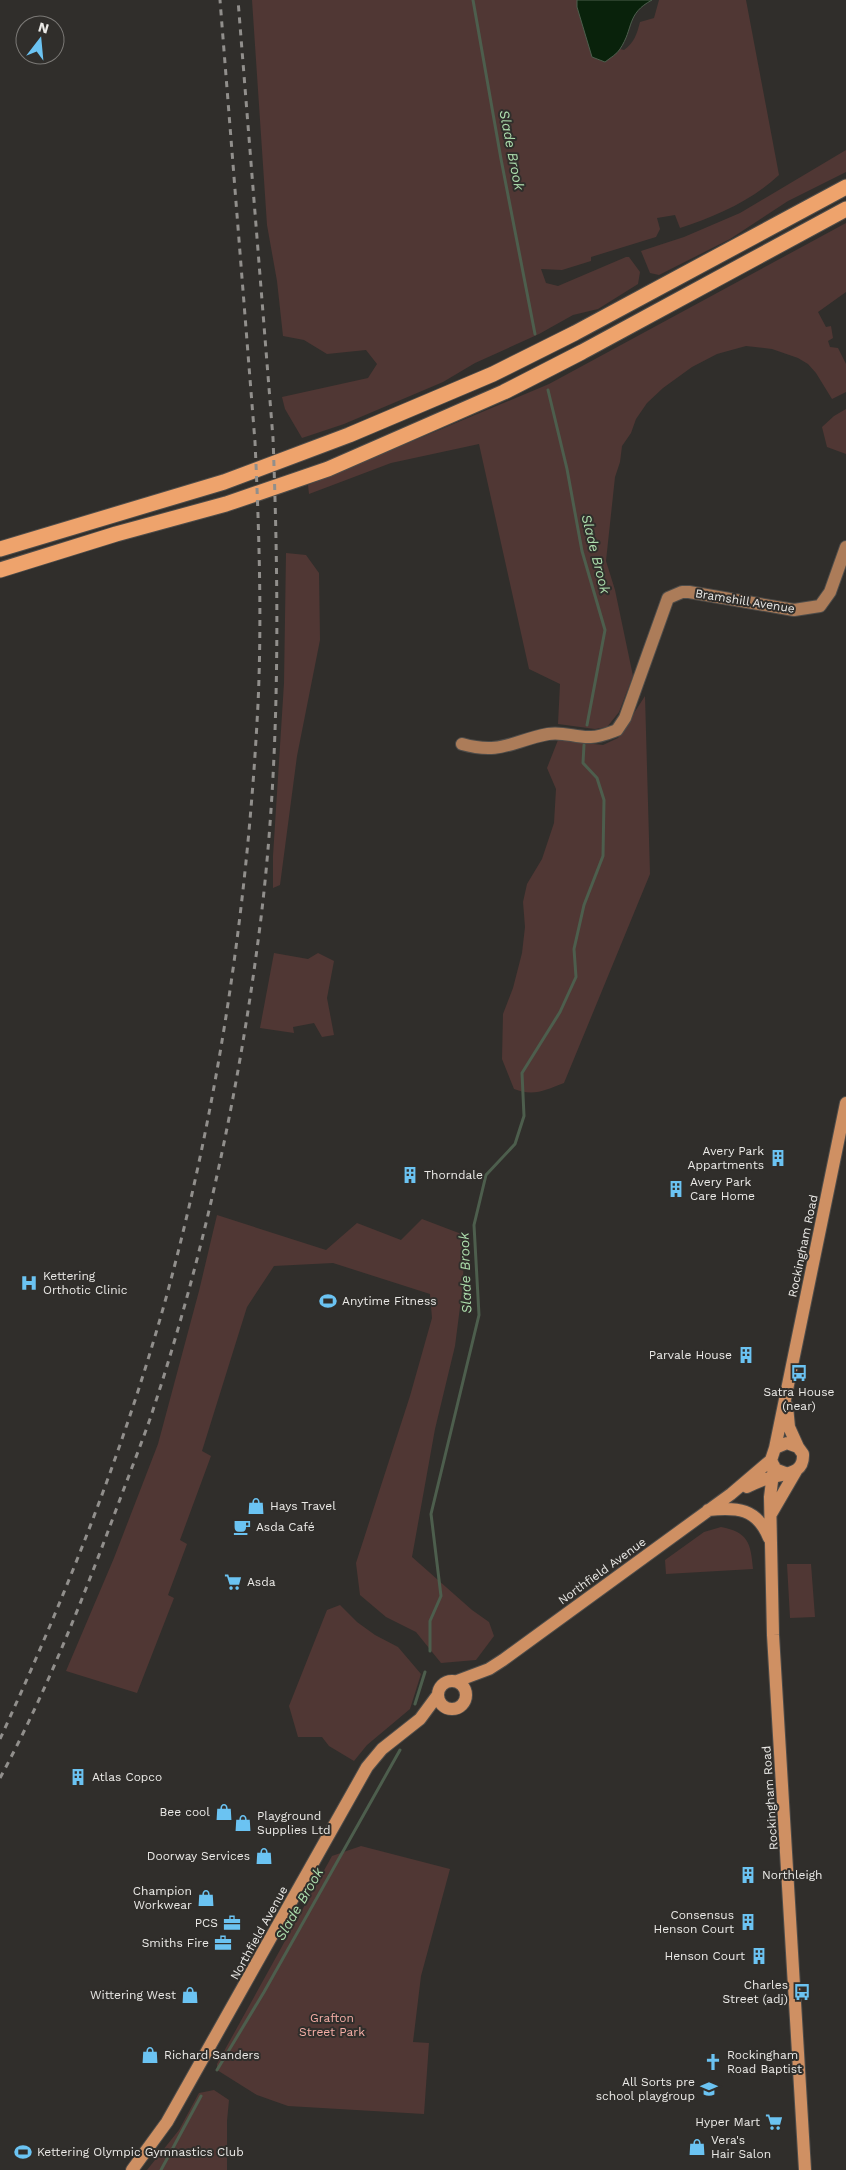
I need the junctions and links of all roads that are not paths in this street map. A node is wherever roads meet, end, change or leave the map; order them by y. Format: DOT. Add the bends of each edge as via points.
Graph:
graph roads {
  1 [pos="846,187"];
  2 [pos="846,209"];
  3 [pos="846,548"];
  4 [pos="0,549"];
  5 [pos="0,570"];
  6 [pos="462,744"];
  7 [pos="846,1103"];
  8 [pos="787,1396"];
  9 [pos="798,1447"];
  10 [pos="773,1463"];
  11 [pos="792,1473"];
  12 [pos="707,1510"];
  13 [pos="771,1514"];
  14 [pos="771,1545"];
  15 [pos="461,1686"];
  16 [pos="437,1696"];
  17 [pos="447,1708"];
  18 [pos="420,1719"];
  19 [pos="132,2170"];
  20 [pos="804,2170"];
  1 -- 4 [label="highway" via="492,374 349,435 224,482"];
  2 -- 5 [label="highway" via="512,388 328,469 226,504"];
  3 -- 6 [label="street, Bramshill Avenue" via="830,592 820,606 807,610 690,592 672,594 662,609 625,718 617,730 592,738 548,734 493,749"];
  7 -- 8 [label="main road, Rockingham Road"];
  8 -- 9 [label="main road, Rockingham Road" via="789,1427"];
  8 -- 10 [label="main road, Rockingham Road" via="778,1426"];
  9 -- 10 [label="main road" via="787,1443"];
  9 -- 11 [label="main road" via="804,1458 802,1465"];
  10 -- 11 [label="main road, Northfield Avenue"];
  10 -- 12 [label="main road, Northfield Avenue"];
  10 -- 13 [label="main road, Rockingham Road"];
  11 -- 13 [label="main road"];
  12 -- 14 [label="main road" via="731,1509 753,1514 765,1528"];
  12 -- 15 [label="main road, Northfield Avenue" via="503,1660"];
  13 -- 14 [label="main road, Rockingham Road"];
  14 -- 20 [label="main road, Rockingham Road" via="773,1635"];
  15 -- 16 [label="main road" via="452,1680 443,1683"];
  15 -- 17 [label="main road" via="466,1697 464,1703 457,1708"];
  16 -- 17 [label="main road" via="438,1702"];
  16 -- 18 [label="main road, Northfield Avenue"];
  17 -- 18 [label="main road, Northfield Avenue"];
  18 -- 19 [label="main road, Northfield Avenue" via="382,1749 367,1767 168,2122"];
}
